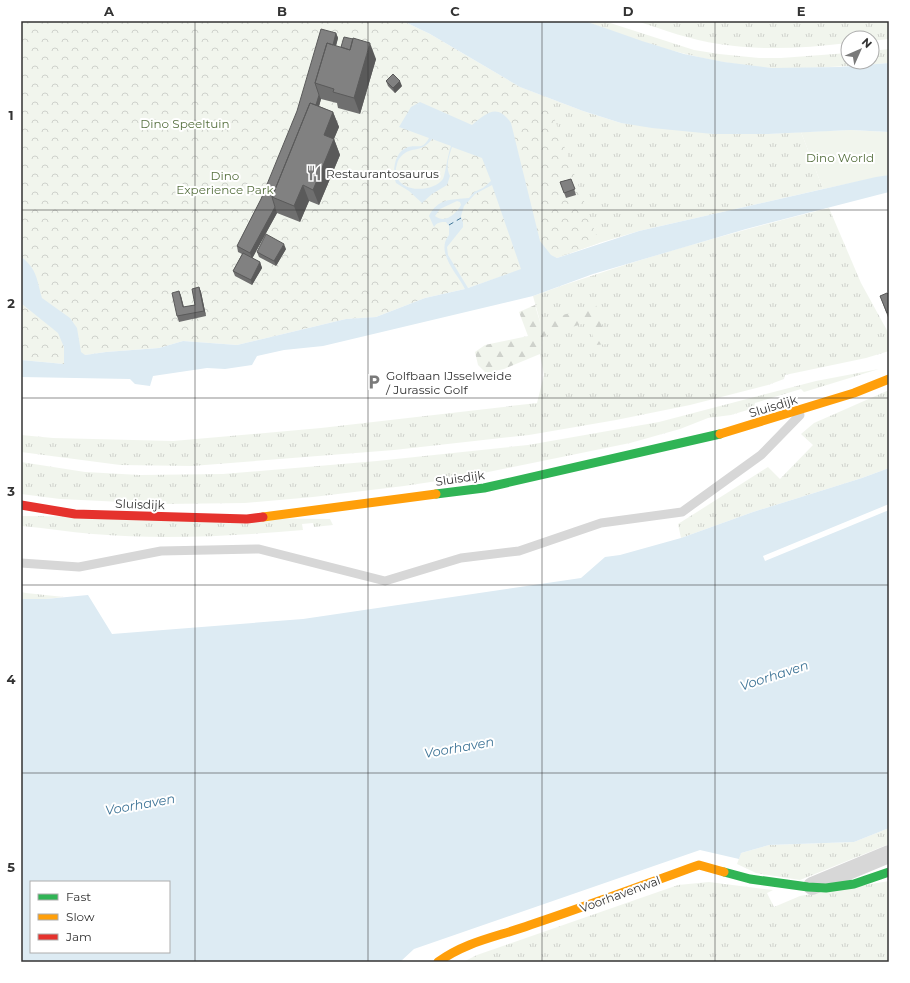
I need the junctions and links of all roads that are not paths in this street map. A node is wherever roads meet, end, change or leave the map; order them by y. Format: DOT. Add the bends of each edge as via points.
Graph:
graph roads {
  1 [pos="889,378"];
  2 [pos="808,407"];
  3 [pos="21,506"];
  4 [pos="21,563"];
  5 [pos="889,854"];
  6 [pos="889,872"];
  7 [pos="808,887"];
  8 [pos="438,962"];
  1 -- 2 [label="street, Sluisdijk" via="854,393"];
  2 -- 3 [label="street, Sluisdijk" via="728,432 484,488 247,519 75,514"];
  2 -- 4 [label="lane" via="761,455 682,512 601,523 519,551 461,558 385,581 259,549 161,550 79,567"];
  5 -- 7 [label="street"];
  6 -- 7 [label="street, Voorhavenwal" via="838,887"];
  7 -- 8 [label="street, Voorhavenwal" via="750,879 699,865 529,926 469,944"];
}
